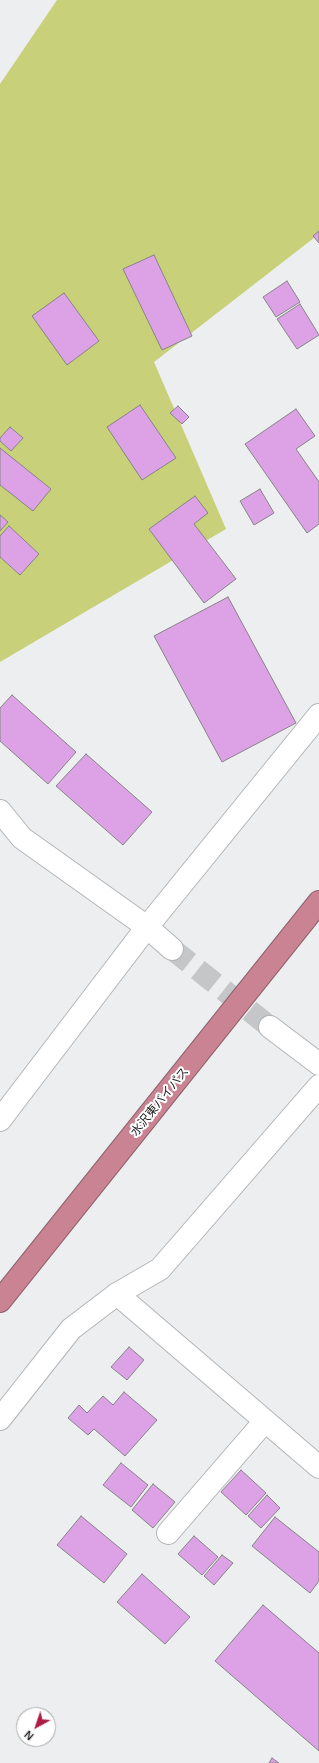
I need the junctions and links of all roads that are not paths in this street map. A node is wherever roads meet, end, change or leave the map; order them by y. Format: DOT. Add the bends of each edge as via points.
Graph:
graph roads {
  1 [pos="319,715"];
  2 [pos="0,811"];
  3 [pos="319,902"];
  4 [pos="147,927"];
  5 [pos="172,949"];
  6 [pos="270,1027"];
  7 [pos="319,1064"];
  8 [pos="319,1086"];
  9 [pos="0,1120"];
  10 [pos="117,1294"];
  11 [pos="0,1302"];
  12 [pos="0,1419"];
  13 [pos="265,1421"];
  14 [pos="319,1467"];
  15 [pos="168,1533"];
  1 -- 4 [label="street"];
  2 -- 4 [label="street" via="22,838"];
  3 -- 11 [label="highway, 水沢東バイパス"];
  4 -- 5 [label="street"];
  4 -- 9 [label="street"];
  6 -- 7 [label="street"];
  8 -- 10 [label="street" via="160,1269"];
  10 -- 12 [label="street" via="71,1329"];
  10 -- 13 [label="street"];
  13 -- 14 [label="street"];
  13 -- 15 [label="street"];
}
